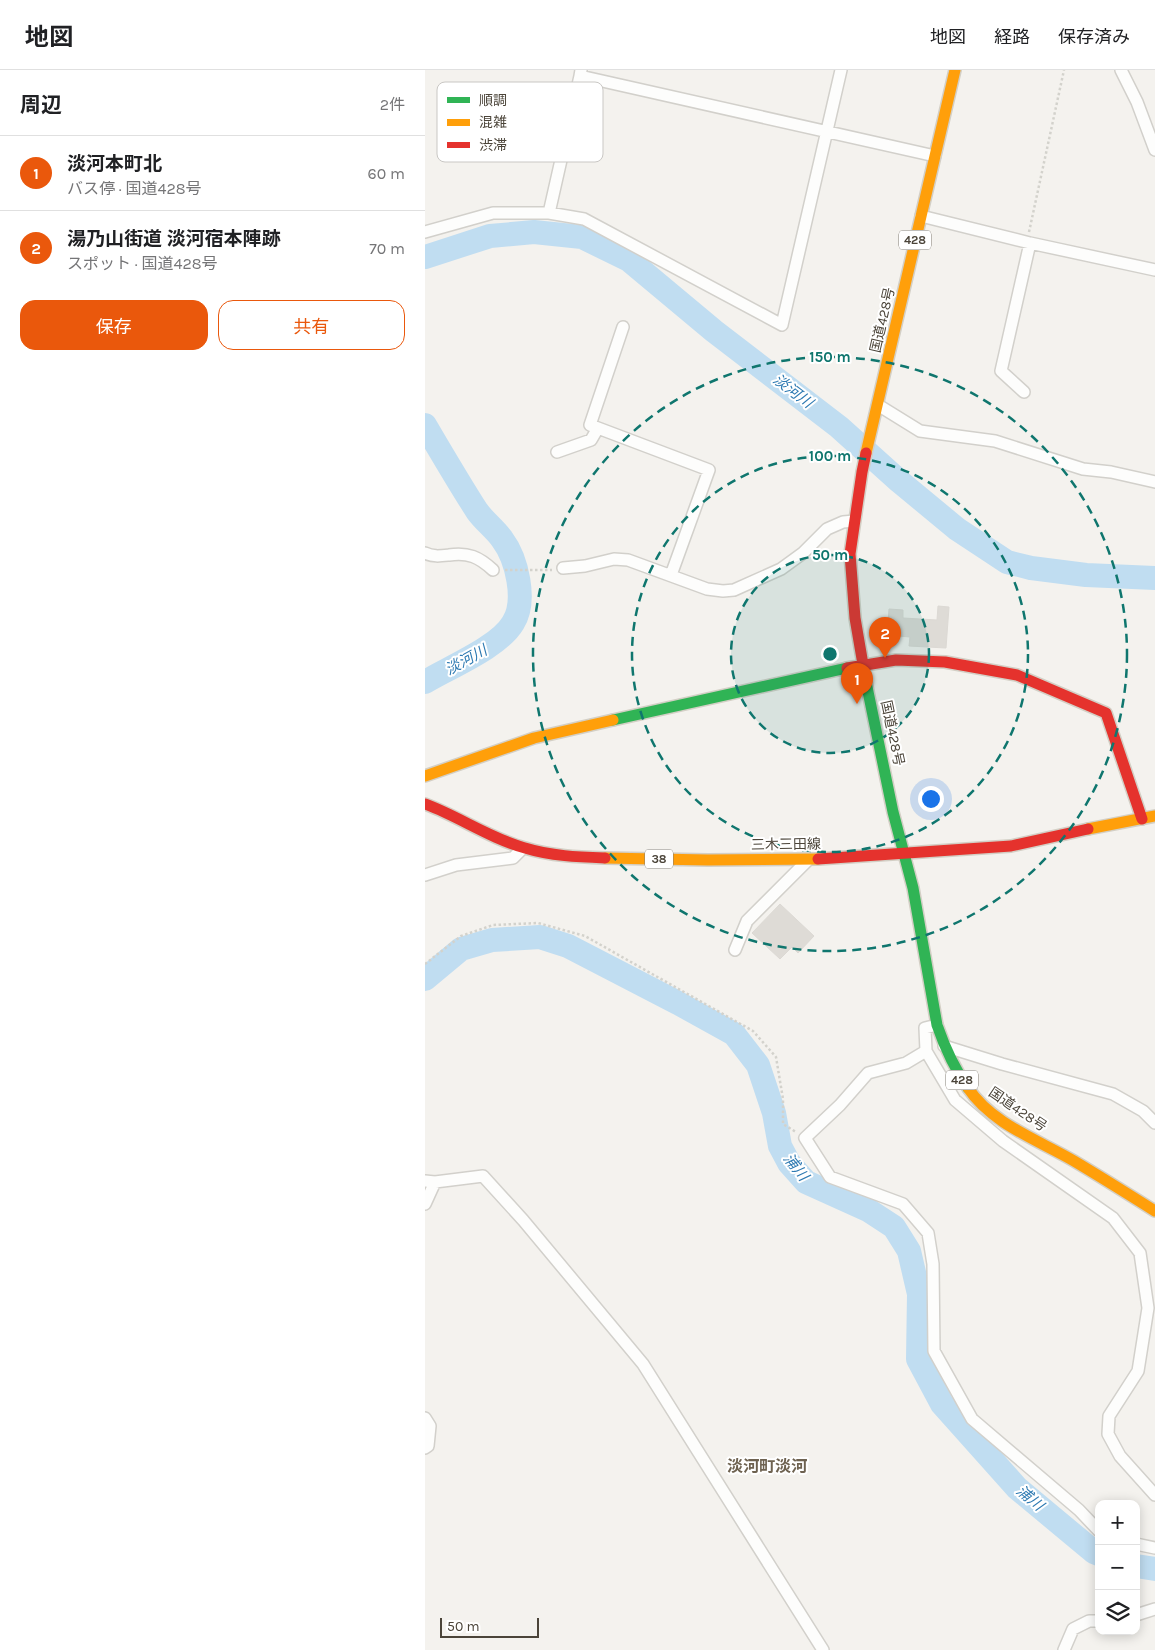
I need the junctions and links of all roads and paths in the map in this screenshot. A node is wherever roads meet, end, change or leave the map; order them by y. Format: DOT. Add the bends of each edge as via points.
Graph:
graph roads {
  1 [pos="841,70"];
  2 [pos="955,70"];
  3 [pos="1064,70"];
  4 [pos="1121,70"];
  5 [pos="581,73"];
  6 [pos="827,131"];
  7 [pos="1155,150"];
  8 [pos="935,156"];
  9 [pos="561,162"];
  10 [pos="549,213"];
  11 [pos="921,216"];
  12 [pos="425,232"];
  13 [pos="1029,243"];
  14 [pos="1155,270"];
  15 [pos="623,327"];
  16 [pos="1024,392"];
  17 [pos="877,408"];
  18 [pos="598,428"];
  19 [pos="557,452"];
  20 [pos="1155,482"];
  21 [pos="854,521"];
  22 [pos="425,553"];
  23 [pos="563,568"];
  24 [pos="493,570"];
  25 [pos="671,575"];
  26 [pos="863,665"];
  27 [pos="425,776"];
  28 [pos="425,804"];
  29 [pos="1155,816"];
  30 [pos="1142,818"];
  31 [pos="523,848"];
  32 [pos="903,853"];
  33 [pos="808,860"];
  34 [pos="425,875"];
  35 [pos="735,950"];
  36 [pos="425,964"];
  37 [pos="937,1025"];
  38 [pos="945,1046"];
  39 [pos="926,1051"];
  40 [pos="1155,1123"];
  41 [pos="805,1138"];
  42 [pos="430,1181"];
  43 [pos="425,1204"];
  44 [pos="1155,1211"];
  45 [pos="425,1418"];
  46 [pos="425,1448"];
  47 [pos="1155,1495"];
  48 [pos="1095,1526"];
  49 [pos="1140,1545"];
  50 [pos="1155,1548"];
  51 [pos="1155,1609"];
  52 [pos="1140,1615"];
  53 [pos="1095,1621"];
  54 [pos="823,1650"];
  55 [pos="1064,1650"];
  1 -- 6 [label="street"];
  2 -- 8 [label="main road, 国道428号 / 428"];
  3 -- 13 [label="path"];
  4 -- 7 [label="street"];
  5 -- 6 [label="street"];
  6 -- 8 [label="street"];
  6 -- 10 [label="street" via="782,324 584,219"];
  8 -- 11 [label="main road, 国道428号 / 428"];
  9 -- 10 [label="street"];
  10 -- 12 [label="street" via="493,212"];
  11 -- 13 [label="street"];
  11 -- 17 [label="main road, 国道428号 / 428"];
  13 -- 14 [label="street"];
  13 -- 16 [label="street" via="1001,371"];
  15 -- 18 [label="street" via="590,425"];
  17 -- 20 [label="street" via="920,431 995,441 1083,469"];
  17 -- 21 [label="main road, 国道428号 / 428"];
  18 -- 19 [label="street" via="591,440"];
  18 -- 25 [label="street" via="709,470"];
  21 -- 25 [label="street" via="827,529 781,569 734,590 707,589"];
  21 -- 26 [label="main road, 国道428号 / 428" via="850,554"];
  22 -- 24 [label="street" via="439,556 465,554 482,560"];
  23 -- 24 [label="path"];
  23 -- 25 [label="street" via="628,560"];
  26 -- 27 [label="main road" via="534,738"];
  26 -- 30 [label="main road" via="896,660 945,662 1017,675 1106,713"];
  26 -- 32 [label="main road, 国道428号 / 428"];
  28 -- 31 [label="main road, 三木三田線 / 38"];
  29 -- 30 [label="main road, 三木三田線 / 38"];
  30 -- 32 [label="main road, 三木三田線 / 38" via="1011,846"];
  31 -- 33 [label="main road, 三木三田線 / 38" via="566,857"];
  31 -- 34 [label="street" via="513,858 457,865"];
  32 -- 33 [label="main road, 三木三田線 / 38"];
  32 -- 37 [label="main road, 国道428号 / 428" via="913,888"];
  33 -- 35 [label="street" via="747,922"];
  36 -- 41 [label="path" via="461,936 493,925 538,923 585,936 753,1031 776,1057 783,1099 783,1124"];
  37 -- 38 [label="main road, 国道428号 / 428"];
  37 -- 39 [label="street" via="925,1028"];
  38 -- 40 [label="street" via="1113,1094 1143,1111"];
  38 -- 44 [label="main road, 国道428号 / 428" via="975,1099 1008,1125"];
  39 -- 41 [label="street" via="906,1063 868,1073"];
  39 -- 47 [label="street" via="955,1100 1003,1141 1113,1218 1139,1253 1148,1308 1138,1371 1109,1416 1108,1434 1120,1456"];
  41 -- 48 [label="street" via="830,1177 903,1204 928,1233 933,1264 934,1351 972,1419"];
  42 -- 43 [label="street"];
  42 -- 54 [label="street" via="483,1176 637,1356"];
  45 -- 46 [label="street" via="430,1426"];
  49 -- 50 [label="street"];
  51 -- 52 [label="street"];
  53 -- 55 [label="street" via="1073,1629"];
}
